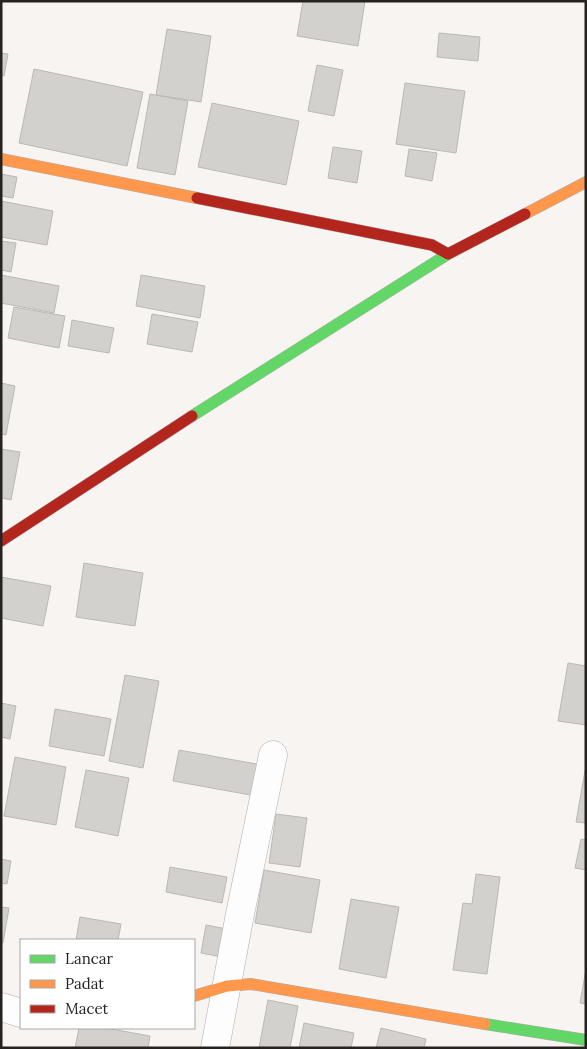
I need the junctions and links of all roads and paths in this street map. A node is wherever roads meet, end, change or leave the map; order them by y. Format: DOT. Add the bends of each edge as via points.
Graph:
graph roads {
  1 [pos="1,159"];
  2 [pos="586,182"];
  3 [pos="448,254"];
  4 [pos="1,541"];
  5 [pos="273,755"];
  6 [pos="227,986"];
  7 [pos="195,996"];
  8 [pos="1,1007"];
  9 [pos="20,1013"];
  10 [pos="586,1040"];
  11 [pos="215,1048"];
  1 -- 3 [label="street" via="432,245"];
  2 -- 3 [label="street"];
  3 -- 4 [label="street" via="242,383"];
  5 -- 6 [label="street"];
  6 -- 7 [label="street"];
  6 -- 10 [label="street" via="251,984"];
  6 -- 11 [label="street"];
  8 -- 9 [label="street"];
}
